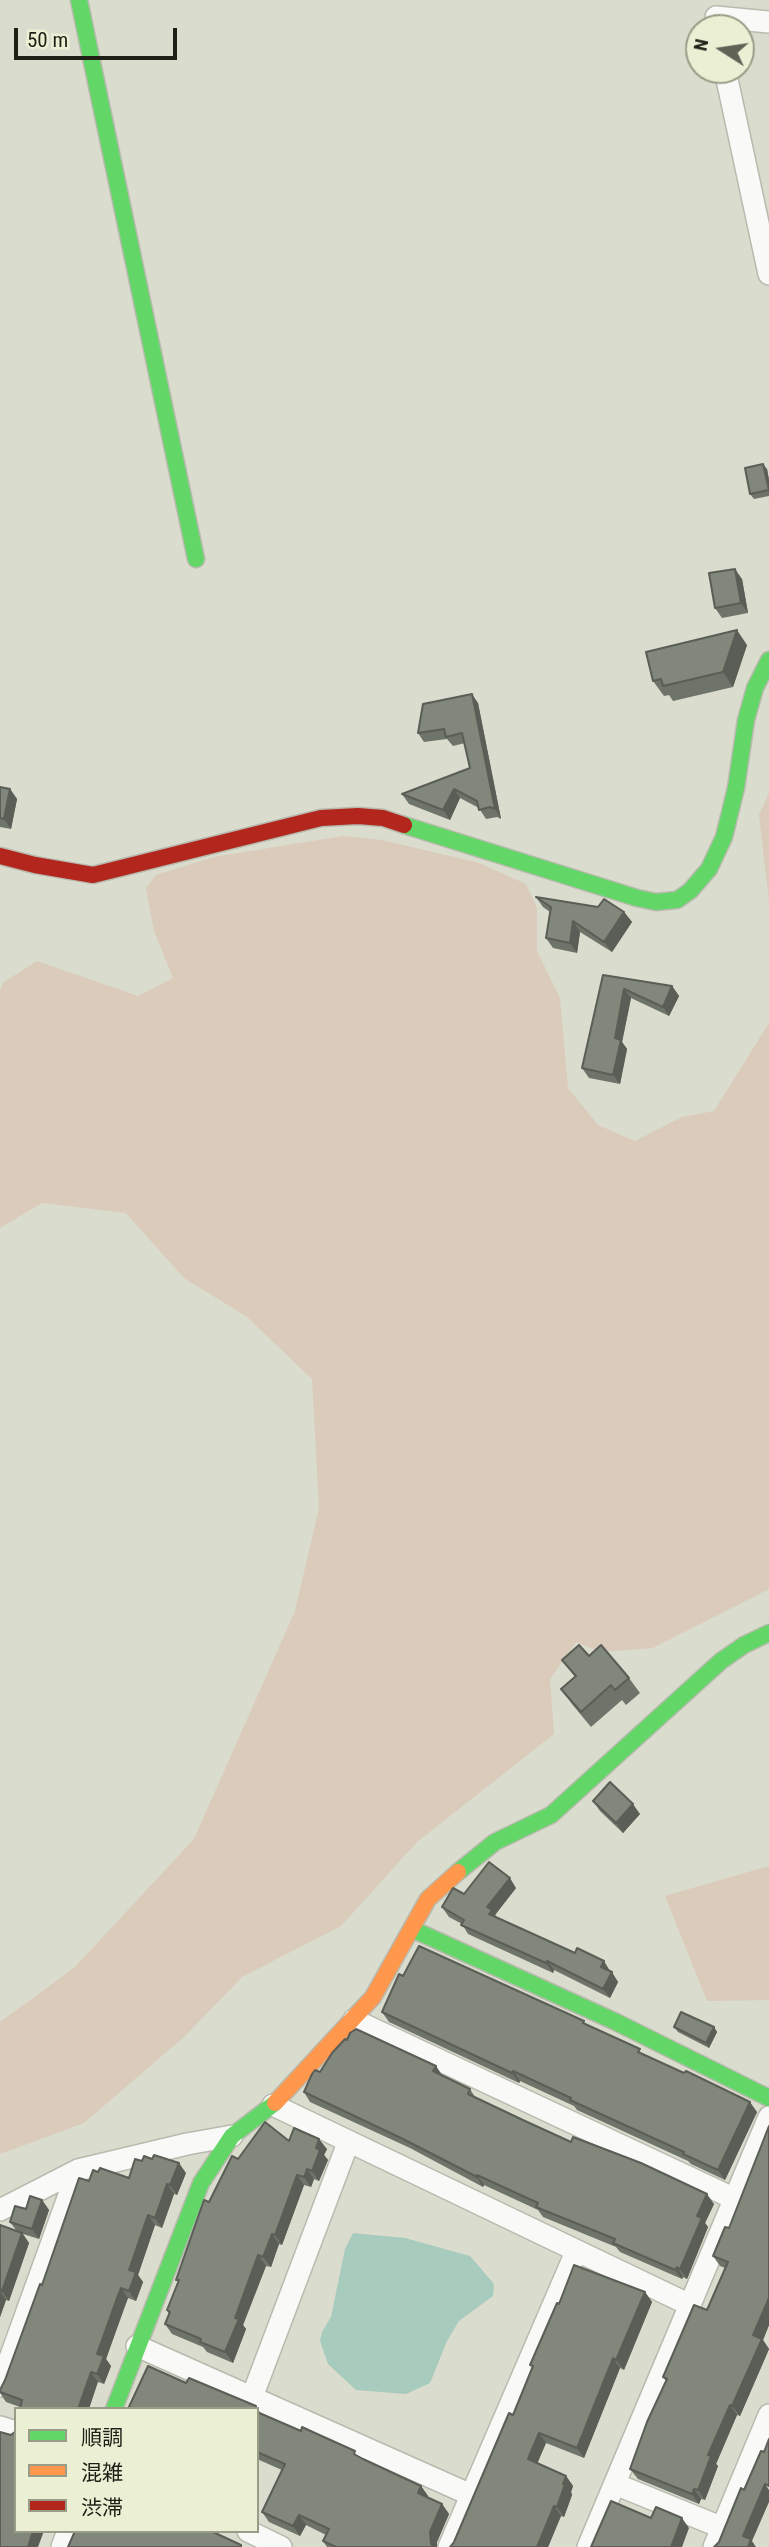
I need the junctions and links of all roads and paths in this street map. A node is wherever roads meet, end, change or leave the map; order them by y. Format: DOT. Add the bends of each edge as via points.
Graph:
graph roads {
  1 [pos="79,0"];
  2 [pos="728,84"];
  3 [pos="769,274"];
  4 [pos="196,559"];
  5 [pos="769,660"];
  6 [pos="0,856"];
  7 [pos="769,1633"];
  8 [pos="412,1929"];
  9 [pos="354,2020"];
  10 [pos="769,2098"];
  11 [pos="273,2105"];
  12 [pos="769,2117"];
  13 [pos="232,2136"];
  14 [pos="348,2143"];
  15 [pos="78,2170"];
  16 [pos="734,2199"];
  17 [pos="0,2210"];
  18 [pos="576,2252"];
  19 [pos="690,2305"];
  20 [pos="137,2346"];
  21 [pos="0,2386"];
  22 [pos="252,2397"];
  23 [pos="115,2407"];
  24 [pos="769,2415"];
  25 [pos="615,2484"];
  26 [pos="471,2495"];
  27 [pos="252,2533"];
  28 [pos="718,2537"];
  29 [pos="281,2547"];
  30 [pos="449,2547"];
  31 [pos="588,2547"];
  1 -- 4 [label="street"];
  2 -- 3 [label="street"];
  5 -- 6 [label="street" via="746,720 724,837 709,869 677,900 637,898 383,818 358,816 321,818 93,875"];
  7 -- 8 [label="street" via="721,1661 551,1815 495,1842 456,1873 428,1899"];
  8 -- 9 [label="street" via="387,1976"];
  8 -- 10 [label="street"];
  9 -- 11 [label="street"];
  9 -- 16 [label="street"];
  11 -- 13 [label="street"];
  11 -- 14 [label="street"];
  12 -- 16 [label="street"];
  13 -- 15 [label="street"];
  13 -- 20 [label="street" via="201,2183"];
  14 -- 18 [label="street"];
  14 -- 22 [label="street"];
  15 -- 17 [label="street"];
  15 -- 21 [label="street"];
  16 -- 19 [label="street"];
  18 -- 19 [label="street"];
  18 -- 26 [label="street"];
  19 -- 25 [label="street"];
  20 -- 22 [label="street"];
  20 -- 23 [label="street"];
  22 -- 26 [label="street"];
  24 -- 28 [label="street"];
  25 -- 28 [label="street"];
  25 -- 31 [label="street"];
  26 -- 30 [label="street"];
  27 -- 29 [label="street"];
}
